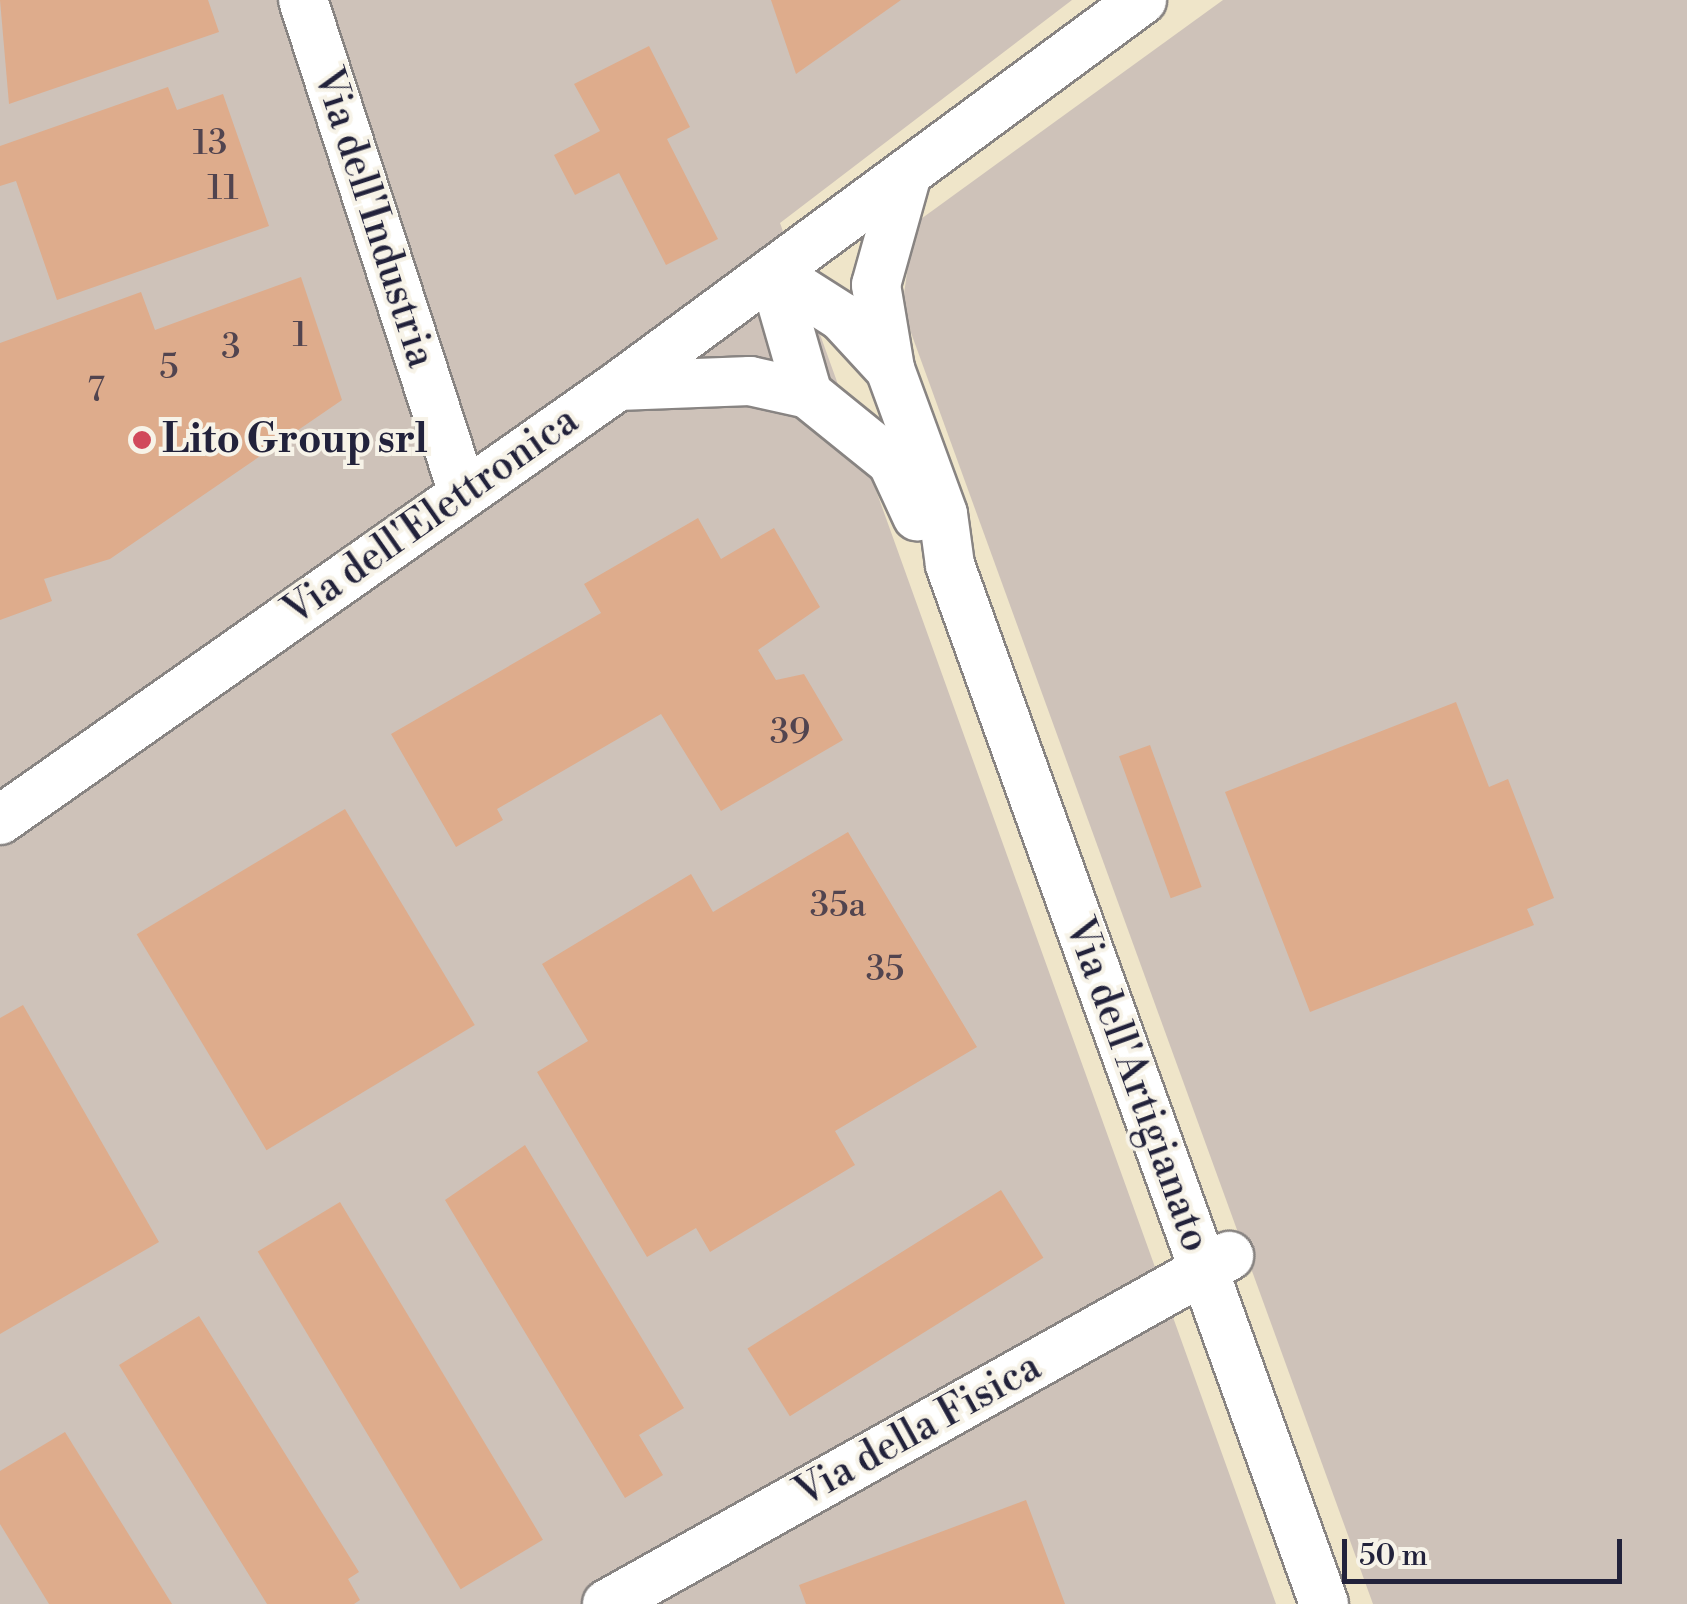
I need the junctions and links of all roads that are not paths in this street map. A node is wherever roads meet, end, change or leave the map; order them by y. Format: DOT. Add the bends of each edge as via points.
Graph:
graph roads {
  1 [pos="303,0"];
  2 [pos="1142,0"];
  3 [pos="907,174"];
  4 [pos="773,273"];
  5 [pos="890,369"];
  6 [pos="618,386"];
  7 [pos="808,394"];
  8 [pos="462,493"];
  9 [pos="950,565"];
  10 [pos="0,820"];
  11 [pos="1216,1263"];
  12 [pos="607,1604"];
  13 [pos="1324,1604"];
  1 -- 8 [label="street, Via dell'Industria"];
  2 -- 3 [label="street, Via dell'Elettronica"];
  3 -- 4 [label="street, Via dell'Elettronica"];
  3 -- 5 [label="street, Via dell'Artigianato" via="876,285"];
  4 -- 5 [label="street, Via dell'Artigianato" via="842,316"];
  4 -- 6 [label="street, Via dell'Elettronica"];
  4 -- 7 [label="street"];
  5 -- 9 [label="street, Via dell'Artigianato" via="942,514"];
  6 -- 7 [label="street, Via dell'Artigianato" via="750,382"];
  6 -- 8 [label="street, Via dell'Elettronica"];
  7 -- 9 [label="street, Via dell'Artigianato" via="892,462"];
  8 -- 10 [label="street, Via dell'Elettronica"];
  9 -- 11 [label="street, Via dell'Artigianato"];
  11 -- 12 [label="street, Via della Fisica"];
  11 -- 13 [label="street, Via dell'Artigianato"];
}
